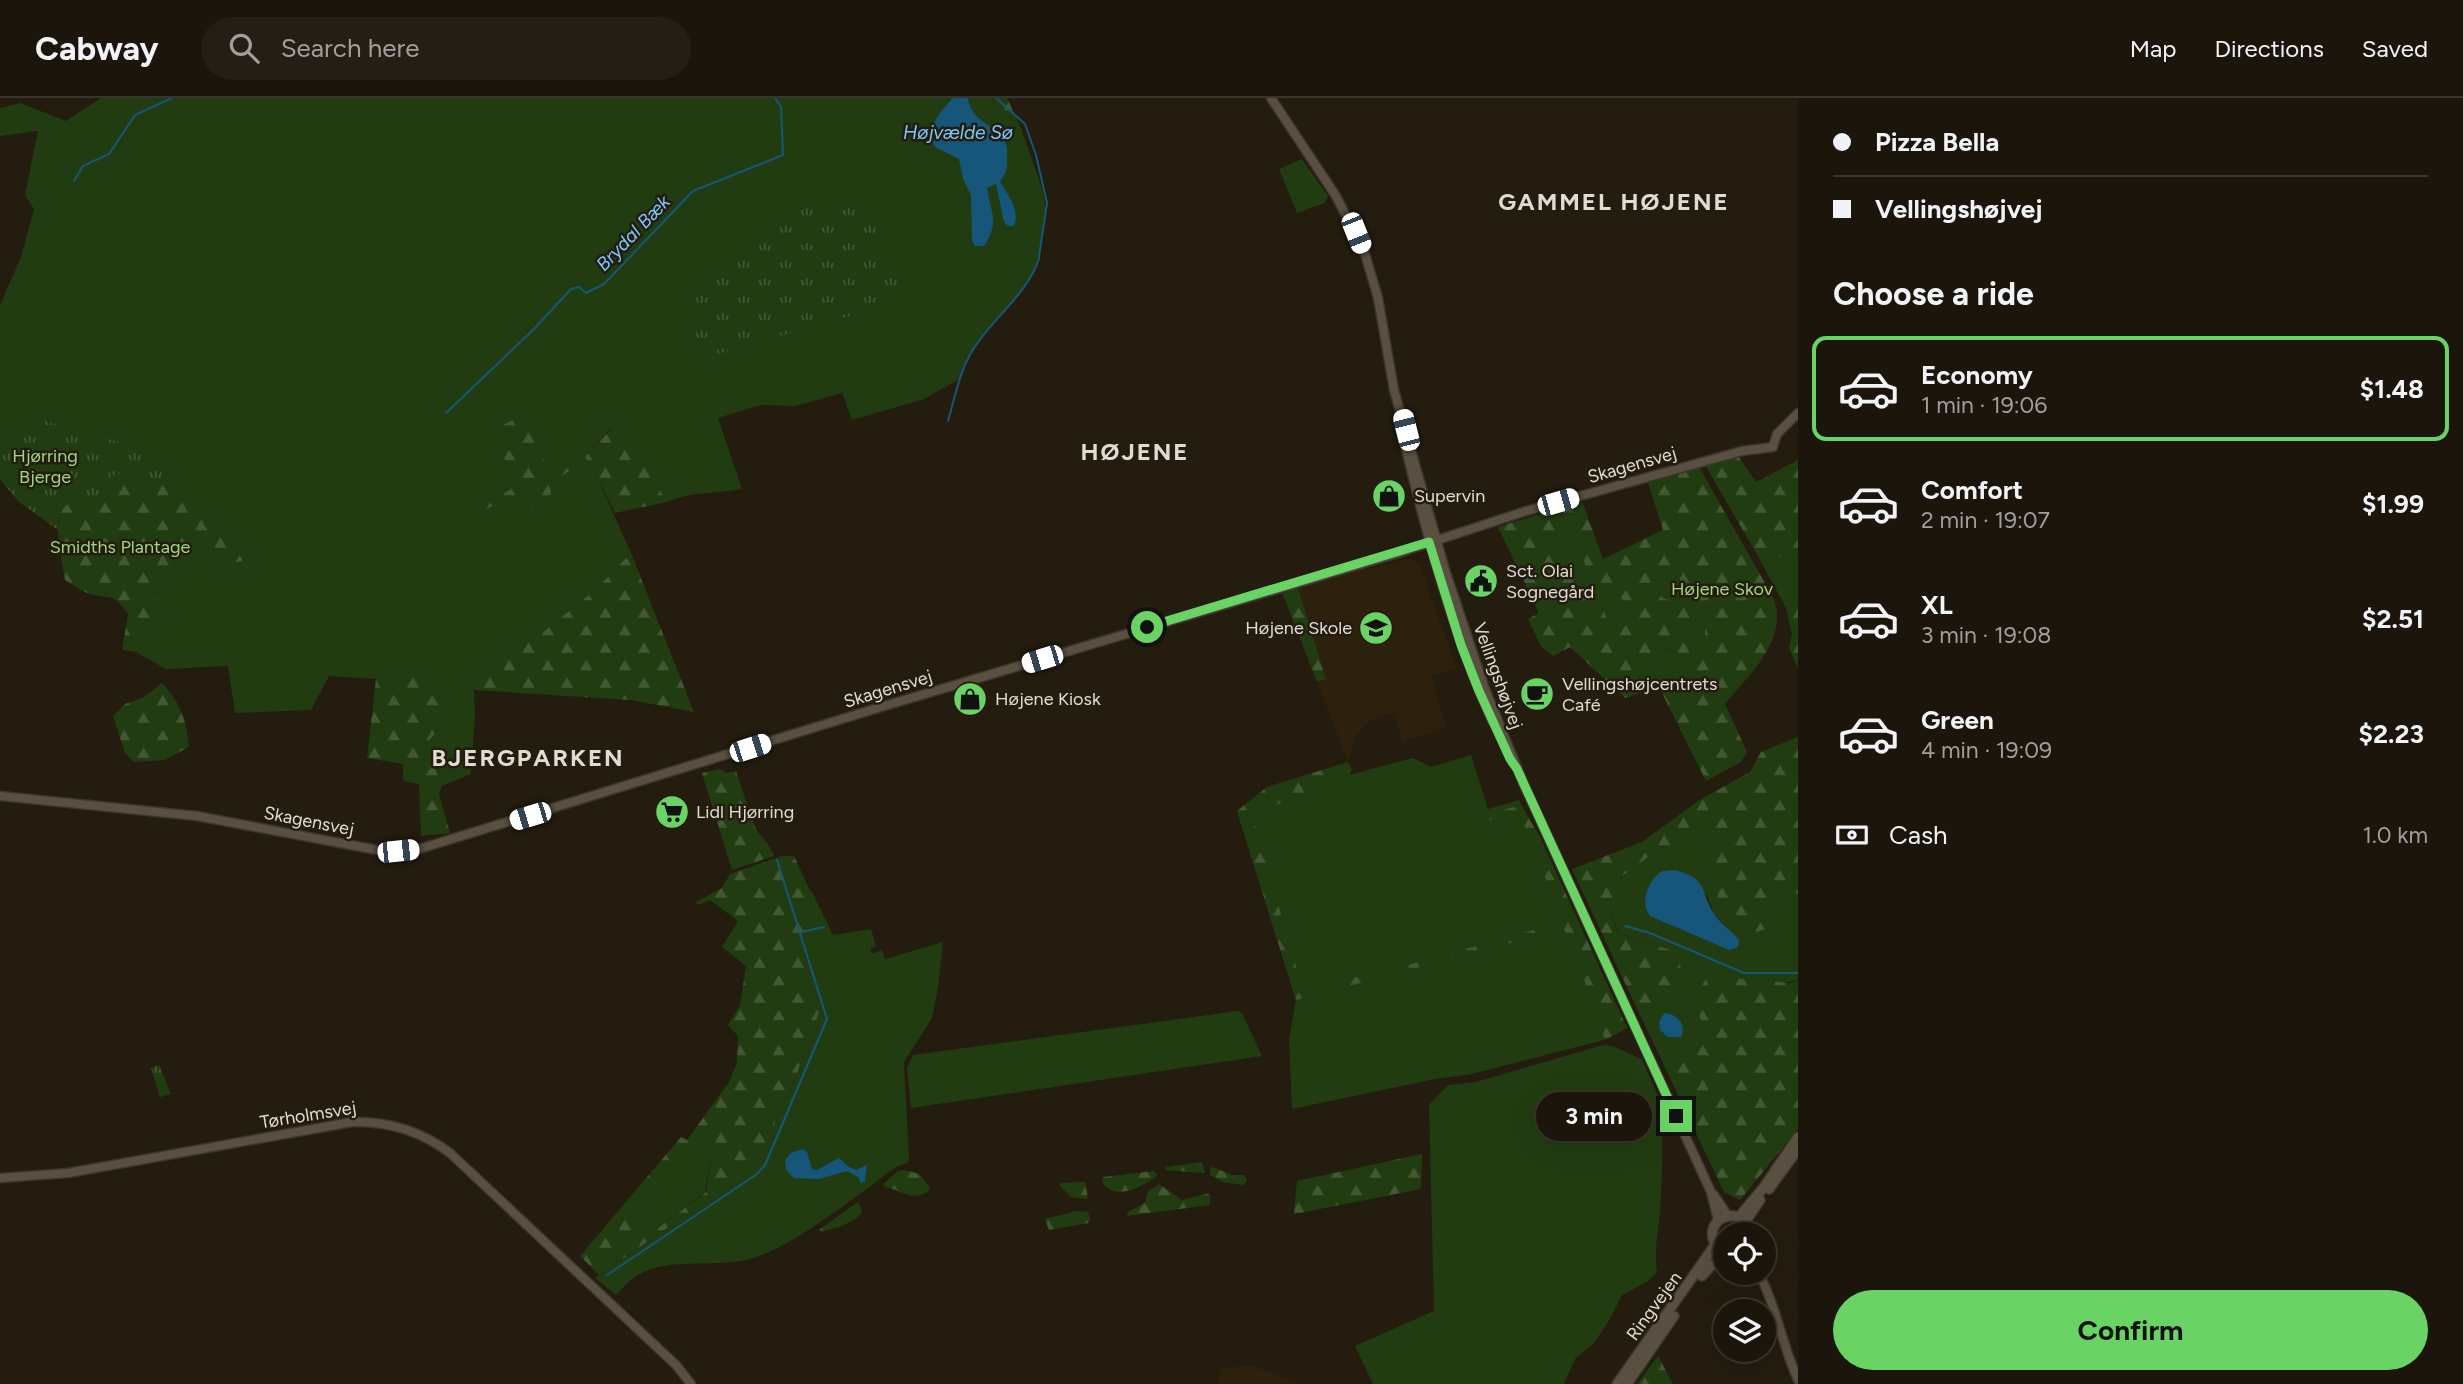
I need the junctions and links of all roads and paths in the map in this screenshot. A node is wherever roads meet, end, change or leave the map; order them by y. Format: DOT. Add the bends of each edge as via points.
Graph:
graph roads {
  1 [pos="1271,98"];
  2 [pos="1798,413"];
  3 [pos="1433,541"];
  4 [pos="0,796"];
  5 [pos="1798,1137"];
  6 [pos="1798,1149"];
  7 [pos="0,1178"];
  8 [pos="1711,1192"];
  9 [pos="1728,1216"];
  10 [pos="1742,1219"];
  11 [pos="1718,1220"];
  12 [pos="1744,1222"];
  13 [pos="1713,1249"];
  14 [pos="1713,1264"];
  15 [pos="1764,1285"];
  16 [pos="1798,1380"];
  17 [pos="691,1384"];
  18 [pos="1616,1384"];
  19 [pos="1628,1384"];
  1 -- 3 [label="street, Vellingshøjvej" via="1356,233 1378,298 1394,403 1413,484"];
  2 -- 3 [label="street, Skagensvej" via="1783,427 1773,447 1677,468"];
  3 -- 4 [label="street, Skagensvej" via="419,849 377,850 197,816"];
  3 -- 8 [label="street, Vellingshøjvej" via="1461,645 1479,691"];
  5 -- 10 [label="main road"];
  6 -- 10 [label="main road"];
  7 -- 17 [label="street, Tørholmsvej" via="68,1172 335,1124 363,1121 402,1128 450,1153"];
  8 -- 9 [label="street, Vellingshøjvej"];
  8 -- 11 [label="street, Vellingshøjvej"];
  9 -- 10 [label="main road"];
  9 -- 11 [label="main road"];
  10 -- 12 [label="main road"];
  13 -- 18 [label="main road, Ringvejen"];
  14 -- 19 [label="main road, Ringvejen"];
  15 -- 16 [label="street"];
}
